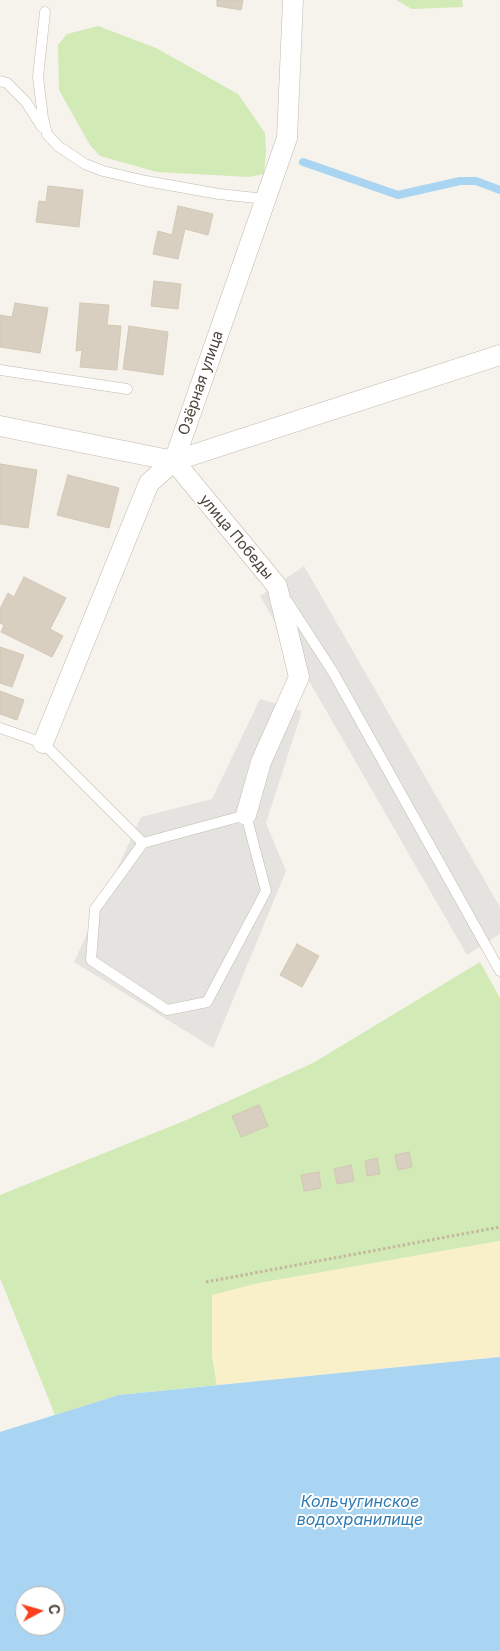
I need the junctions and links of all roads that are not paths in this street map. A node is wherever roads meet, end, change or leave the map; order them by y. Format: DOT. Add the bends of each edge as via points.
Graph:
graph roads {
  1 [pos="292,0"];
  2 [pos="45,12"];
  3 [pos="0,81"];
  4 [pos="47,134"];
  5 [pos="265,198"];
  6 [pos="500,355"];
  7 [pos="0,370"];
  8 [pos="127,390"];
  9 [pos="0,426"];
  10 [pos="174,462"];
  11 [pos="277,586"];
  12 [pos="0,728"];
  13 [pos="43,743"];
  14 [pos="246,815"];
  15 [pos="143,843"];
  16 [pos="500,971"];
  1 -- 5 [label="street, Озёрная улица" via="286,138"];
  2 -- 4 [label="lane" via="38,77"];
  3 -- 4 [label="lane" via="7,83 26,102"];
  4 -- 5 [label="lane" via="58,146 85,164 103,171 219,194"];
  5 -- 10 [label="street, Озёрная улица"];
  6 -- 10 [label="street"];
  7 -- 8 [label="lane"];
  9 -- 10 [label="street"];
  10 -- 11 [label="street, улица Победы"];
  10 -- 13 [label="street" via="149,483"];
  11 -- 14 [label="street, улица Победы" via="299,677 261,762"];
  11 -- 16 [label="lane" via="333,672"];
  12 -- 13 [label="lane"];
  13 -- 15 [label="lane"];
  14 -- 15 [label="lane"];
  14 -- 15 [label="lane" via="266,892 207,1002 167,1010 91,960 95,909"];
}
